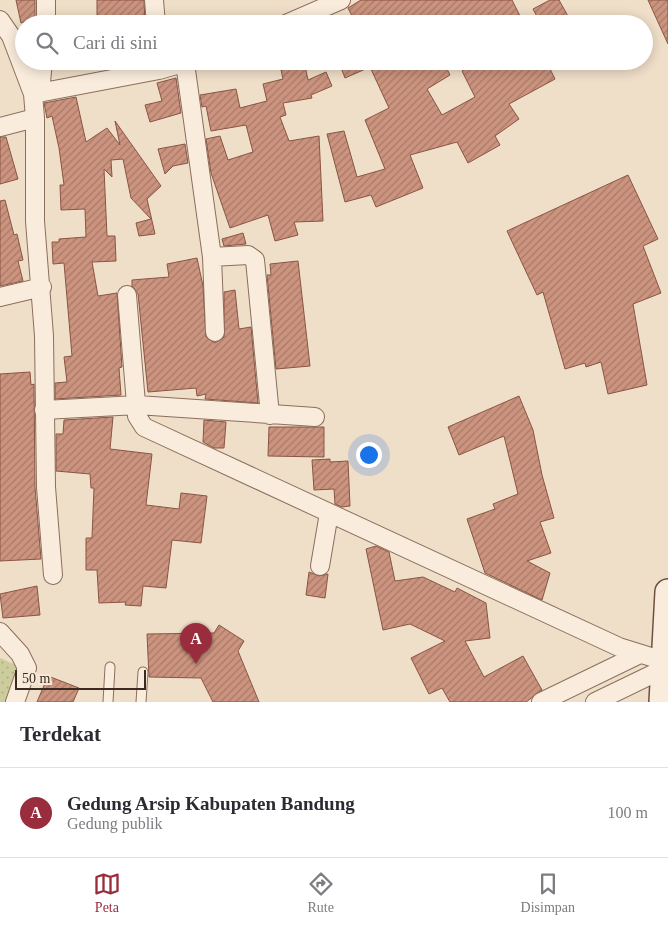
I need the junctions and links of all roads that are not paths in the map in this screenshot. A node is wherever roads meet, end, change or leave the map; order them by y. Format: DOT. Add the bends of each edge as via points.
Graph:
graph roads {
  1 [pos="46,0"];
  2 [pos="154,0"];
  3 [pos="341,0"];
  4 [pos="46,15"];
  5 [pos="155,15"];
  6 [pos="307,15"];
  7 [pos="0,20"];
  8 [pos="15,45"];
  9 [pos="26,70"];
  10 [pos="41,70"];
  11 [pos="142,70"];
  12 [pos="188,70"];
  13 [pos="37,94"];
  14 [pos="35,118"];
  15 [pos="0,127"];
  16 [pos="212,257"];
  17 [pos="42,287"];
  18 [pos="127,295"];
  19 [pos="0,297"];
  20 [pos="215,332"];
  21 [pos="137,405"];
  22 [pos="44,410"];
  23 [pos="270,415"];
  24 [pos="315,417"];
  25 [pos="329,513"];
  26 [pos="320,566"];
  27 [pos="53,575"];
  28 [pos="668,592"];
  29 [pos="668,602"];
  30 [pos="0,632"];
  31 [pos="638,655"];
  32 [pos="663,666"];
  33 [pos="110,667"];
  34 [pos="143,672"];
  35 [pos="15,702"];
  36 [pos="108,702"];
  37 [pos="141,702"];
  38 [pos="541,702"];
  39 [pos="595,702"];
  40 [pos="662,702"];
  1 -- 4 [label="street"];
  2 -- 5 [label="street"];
  3 -- 6 [label="street"];
  7 -- 8 [label="street"];
  9 -- 13 [label="street"];
  10 -- 13 [label="street"];
  11 -- 13 [label="street"];
  12 -- 16 [label="street"];
  13 -- 14 [label="street"];
  14 -- 15 [label="street"];
  14 -- 17 [label="street" via="35,221"];
  16 -- 20 [label="street"];
  16 -- 23 [label="street" via="248,255 255,260"];
  17 -- 19 [label="street"];
  17 -- 22 [label="street"];
  18 -- 21 [label="street"];
  21 -- 22 [label="street"];
  21 -- 23 [label="street"];
  21 -- 25 [label="street" via="138,420 144,427"];
  22 -- 27 [label="street" via="47,518"];
  23 -- 24 [label="street"];
  25 -- 26 [label="street"];
  25 -- 31 [label="street"];
  28 -- 29 [label="main road"];
  29 -- 32 [label="main road"];
  30 -- 35 [label="street" via="20,654 27,668"];
  31 -- 32 [label="street"];
  31 -- 38 [label="street"];
  32 -- 39 [label="street"];
  32 -- 40 [label="main road"];
  33 -- 36 [label="lane"];
  34 -- 37 [label="lane"];
}
